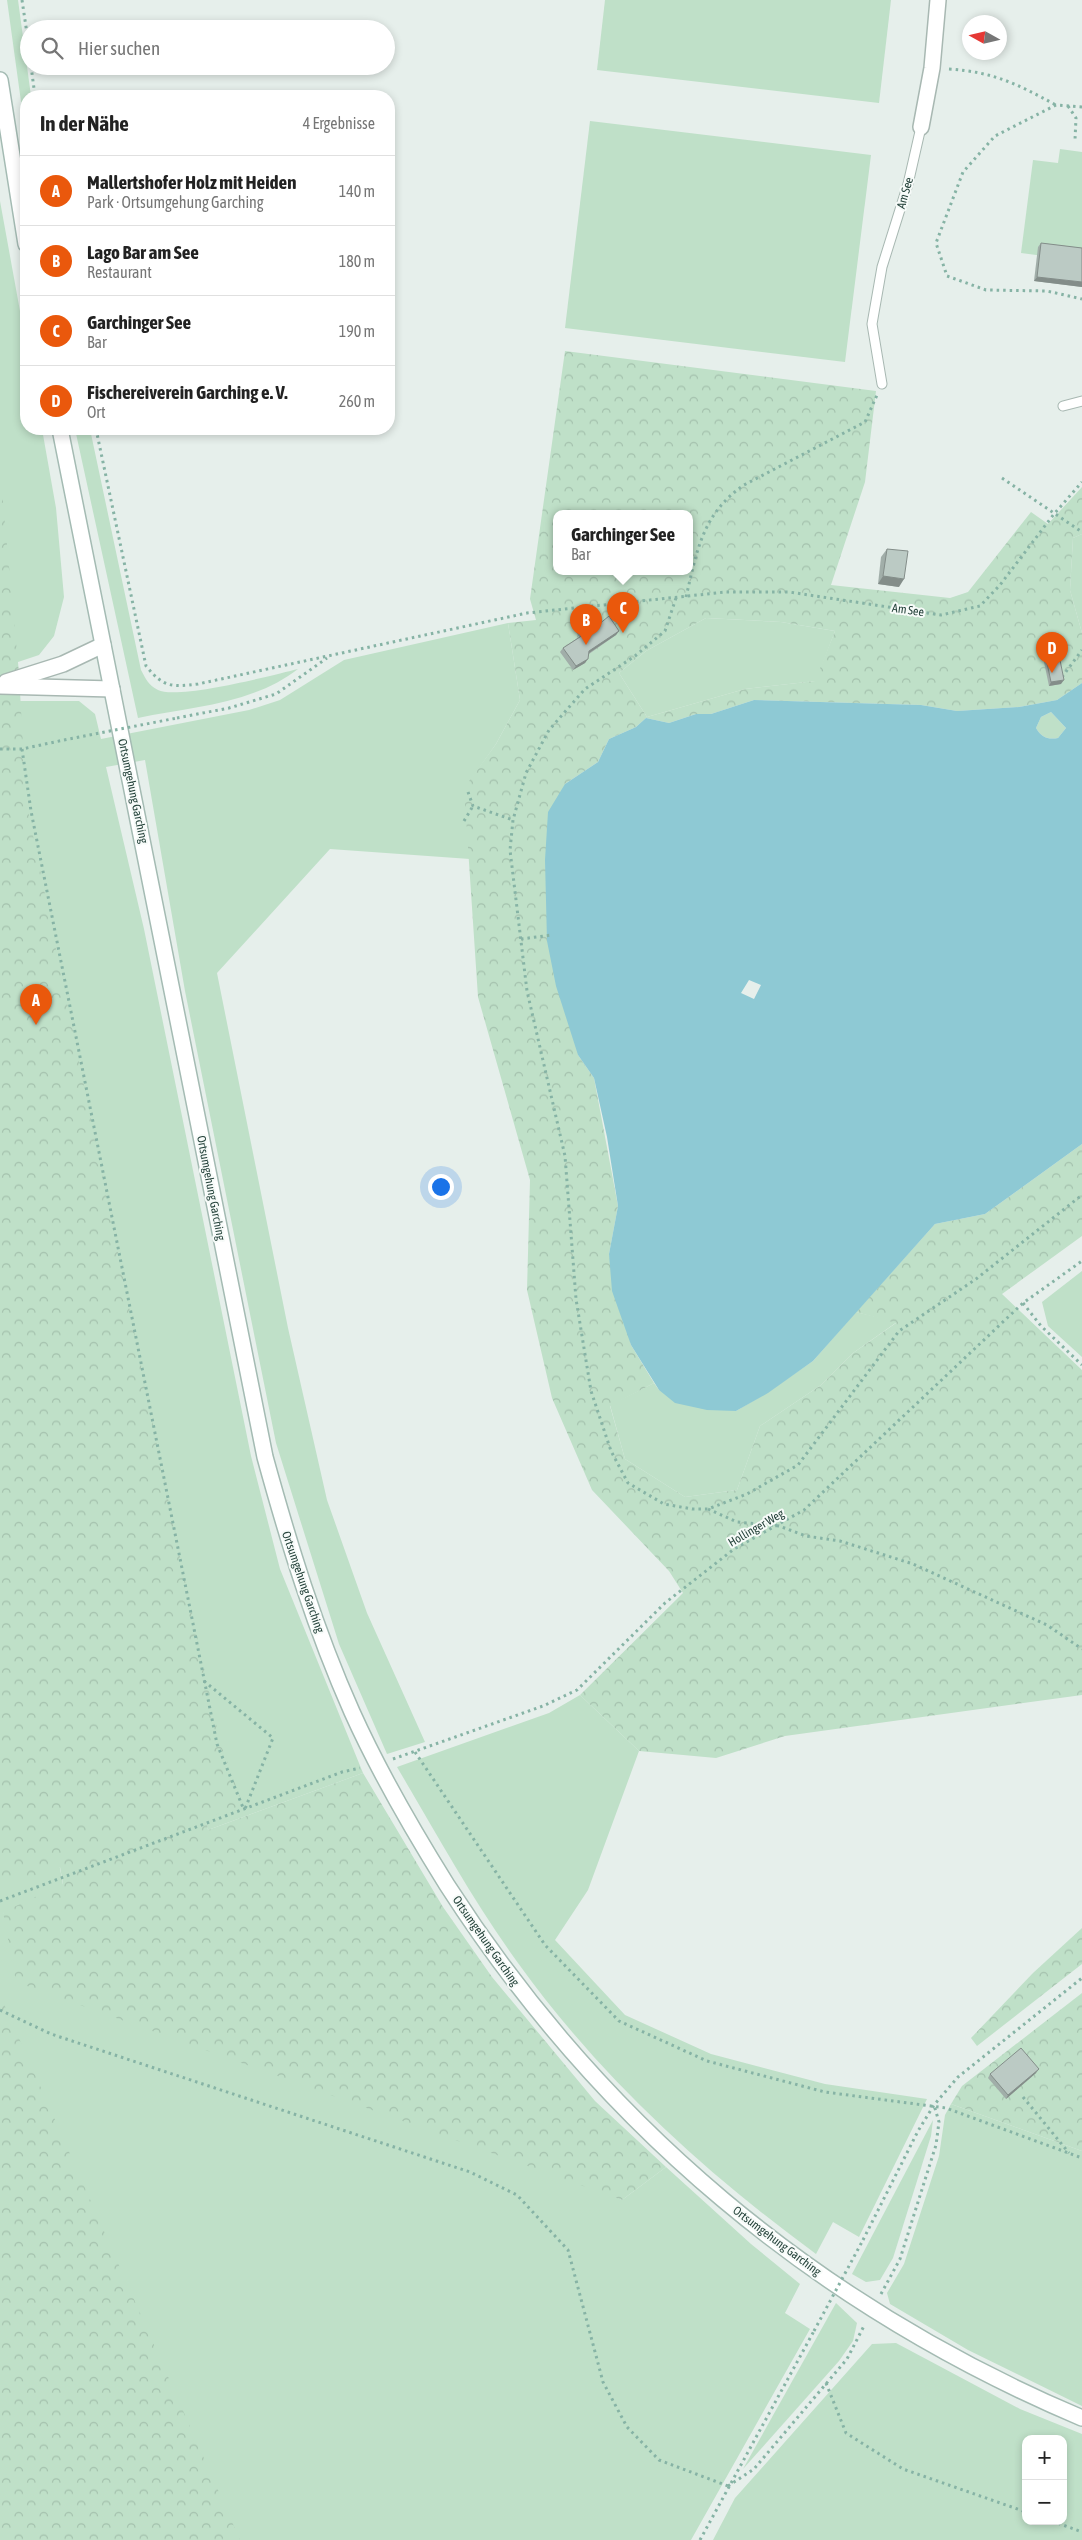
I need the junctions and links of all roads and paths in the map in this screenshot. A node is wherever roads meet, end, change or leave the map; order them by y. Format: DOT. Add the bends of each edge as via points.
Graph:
graph roads {
  1 [pos="22,0"];
  2 [pos="938,0"];
  3 [pos="25,20"];
  4 [pos="932,68"];
  5 [pos="32,75"];
  6 [pos="0,80"];
  7 [pos="34,90"];
  8 [pos="1056,105"];
  9 [pos="1068,106"];
  10 [pos="1082,107"];
  11 [pos="921,127"];
  12 [pos="1075,140"];
  13 [pos="20,206"];
  14 [pos="1082,299"];
  15 [pos="882,384"];
  16 [pos="1082,401"];
  17 [pos="1063,406"];
  18 [pos="61,435"];
  19 [pos="97,435"];
  20 [pos="1002,478"];
  21 [pos="1082,482"];
  22 [pos="1054,514"];
  23 [pos="1082,532"];
  24 [pos="693,569"];
  25 [pos="691,575"];
  26 [pos="686,596"];
  27 [pos="676,598"];
  28 [pos="103,645"];
  29 [pos="1082,650"];
  30 [pos="330,656"];
  31 [pos="1062,677"];
  32 [pos="0,685"];
  33 [pos="112,689"];
  34 [pos="0,749"];
  35 [pos="22,749"];
  36 [pos="468,792"];
  37 [pos="473,806"];
  38 [pos="513,820"];
  39 [pos="464,821"];
  40 [pos="552,935"];
  41 [pos="521,939"];
  42 [pos="1082,1195"];
  43 [pos="1082,1261"];
  44 [pos="1023,1303"];
  45 [pos="1082,1365"];
  46 [pos="708,1509"];
  47 [pos="779,1526"];
  48 [pos="1082,1649"];
  49 [pos="204,1681"];
  50 [pos="415,1752"];
  51 [pos="377,1764"];
  52 [pos="244,1810"];
  53 [pos="0,1900"];
  54 [pos="1082,1978"];
  55 [pos="0,2010"];
  56 [pos="1023,2097"];
  57 [pos="934,2105"];
  58 [pos="1070,2154"];
  59 [pos="1082,2158"];
  60 [pos="826,2383"];
  61 [pos="1082,2418"];
  62 [pos="728,2486"];
  63 [pos="1022,2511"];
  64 [pos="1063,2525"];
  65 [pos="1082,2532"];
  66 [pos="700,2540"];
  1 -- 3 [label="path"];
  2 -- 4 [label="main road, Am See"];
  4 -- 8 [label="path" via="973,71 1014,82"];
  4 -- 11 [label="main road, Am See"];
  5 -- 7 [label="path"];
  6 -- 13 [label="main road"];
  8 -- 9 [label="path"];
  8 -- 14 [label="path" via="995,136 964,172 936,242 947,276 986,290 1047,291"];
  9 -- 10 [label="path"];
  9 -- 12 [label="path" via="1076,118"];
  11 -- 15 [label="lane, Am See" via="908,184 882,267 872,324"];
  15 -- 24 [label="path" via="865,422 744,485 724,501 708,521"];
  16 -- 17 [label="lane"];
  18 -- 28 [label="main road, Ortsumgehung Garching"];
  19 -- 30 [label="path, Am See" via="140,643 146,666 158,681 173,687 198,684"];
  20 -- 22 [label="path"];
  21 -- 22 [label="path, Am See"];
  22 -- 23 [label="path"];
  22 -- 26 [label="path, Am See" via="980,606 941,615 788,592"];
  25 -- 26 [label="path"];
  26 -- 27 [label="path, Am See"];
  27 -- 30 [label="path, Am See" via="527,613"];
  27 -- 38 [label="path" via="665,631 635,656 585,689 549,730 526,773"];
  28 -- 32 [label="main road" via="64,664"];
  28 -- 33 [label="main road, Ortsumgehung Garching"];
  29 -- 31 [label="path"];
  30 -- 35 [label="path, bridge" via="276,694 229,708"];
  32 -- 33 [label="main road"];
  33 -- 51 [label="main road, Ortsumgehung Garching" via="265,1457 294,1561 321,1636"];
  34 -- 35 [label="path"];
  35 -- 49 [label="path" via="33,820"];
  36 -- 37 [label="path"];
  37 -- 38 [label="path"];
  37 -- 39 [label="path"];
  38 -- 41 [label="path" via="510,850"];
  40 -- 41 [label="path"];
  41 -- 46 [label="path" via="527,991 565,1156 576,1299 588,1372 611,1451 628,1483 664,1504"];
  42 -- 46 [label="path" via="976,1279 899,1331 798,1465 747,1494"];
  43 -- 44 [label="path, Hollinger Weg"];
  44 -- 45 [label="path" via="1041,1326"];
  44 -- 47 [label="path, Hollinger Weg" via="804,1510"];
  46 -- 47 [label="path" via="737,1522"];
  47 -- 48 [label="path" via="913,1564 1048,1625"];
  47 -- 50 [label="path, Hollinger Weg" via="734,1549 666,1603 576,1690 543,1706"];
  49 -- 52 [label="path" via="217,1744"];
  49 -- 52 [label="path" via="273,1738"];
  50 -- 51 [label="path, Hollinger Weg"];
  50 -- 57 [label="path" via="545,1945 619,2021 707,2061 825,2092"];
  51 -- 52 [label="path, Hollinger Weg" via="342,1772"];
  51 -- 61 [label="main road, Ortsumgehung Garching" via="416,1836 505,1971 582,2065 666,2151 762,2233 873,2309 986,2373"];
  52 -- 53 [label="path, Hollinger Weg"];
  54 -- 57 [label="path" via="958,2077"];
  55 -- 62 [label="path" via="51,2034 470,2172 517,2195 568,2250 603,2382 627,2427 659,2460"];
  56 -- 58 [label="path"];
  57 -- 58 [label="path"];
  57 -- 62 [label="path, bridge" via="864,2240"];
  58 -- 59 [label="path"];
  60 -- 63 [label="path" via="846,2433 903,2469"];
  62 -- 66 [label="path"];
  64 -- 65 [label="path"];
}
